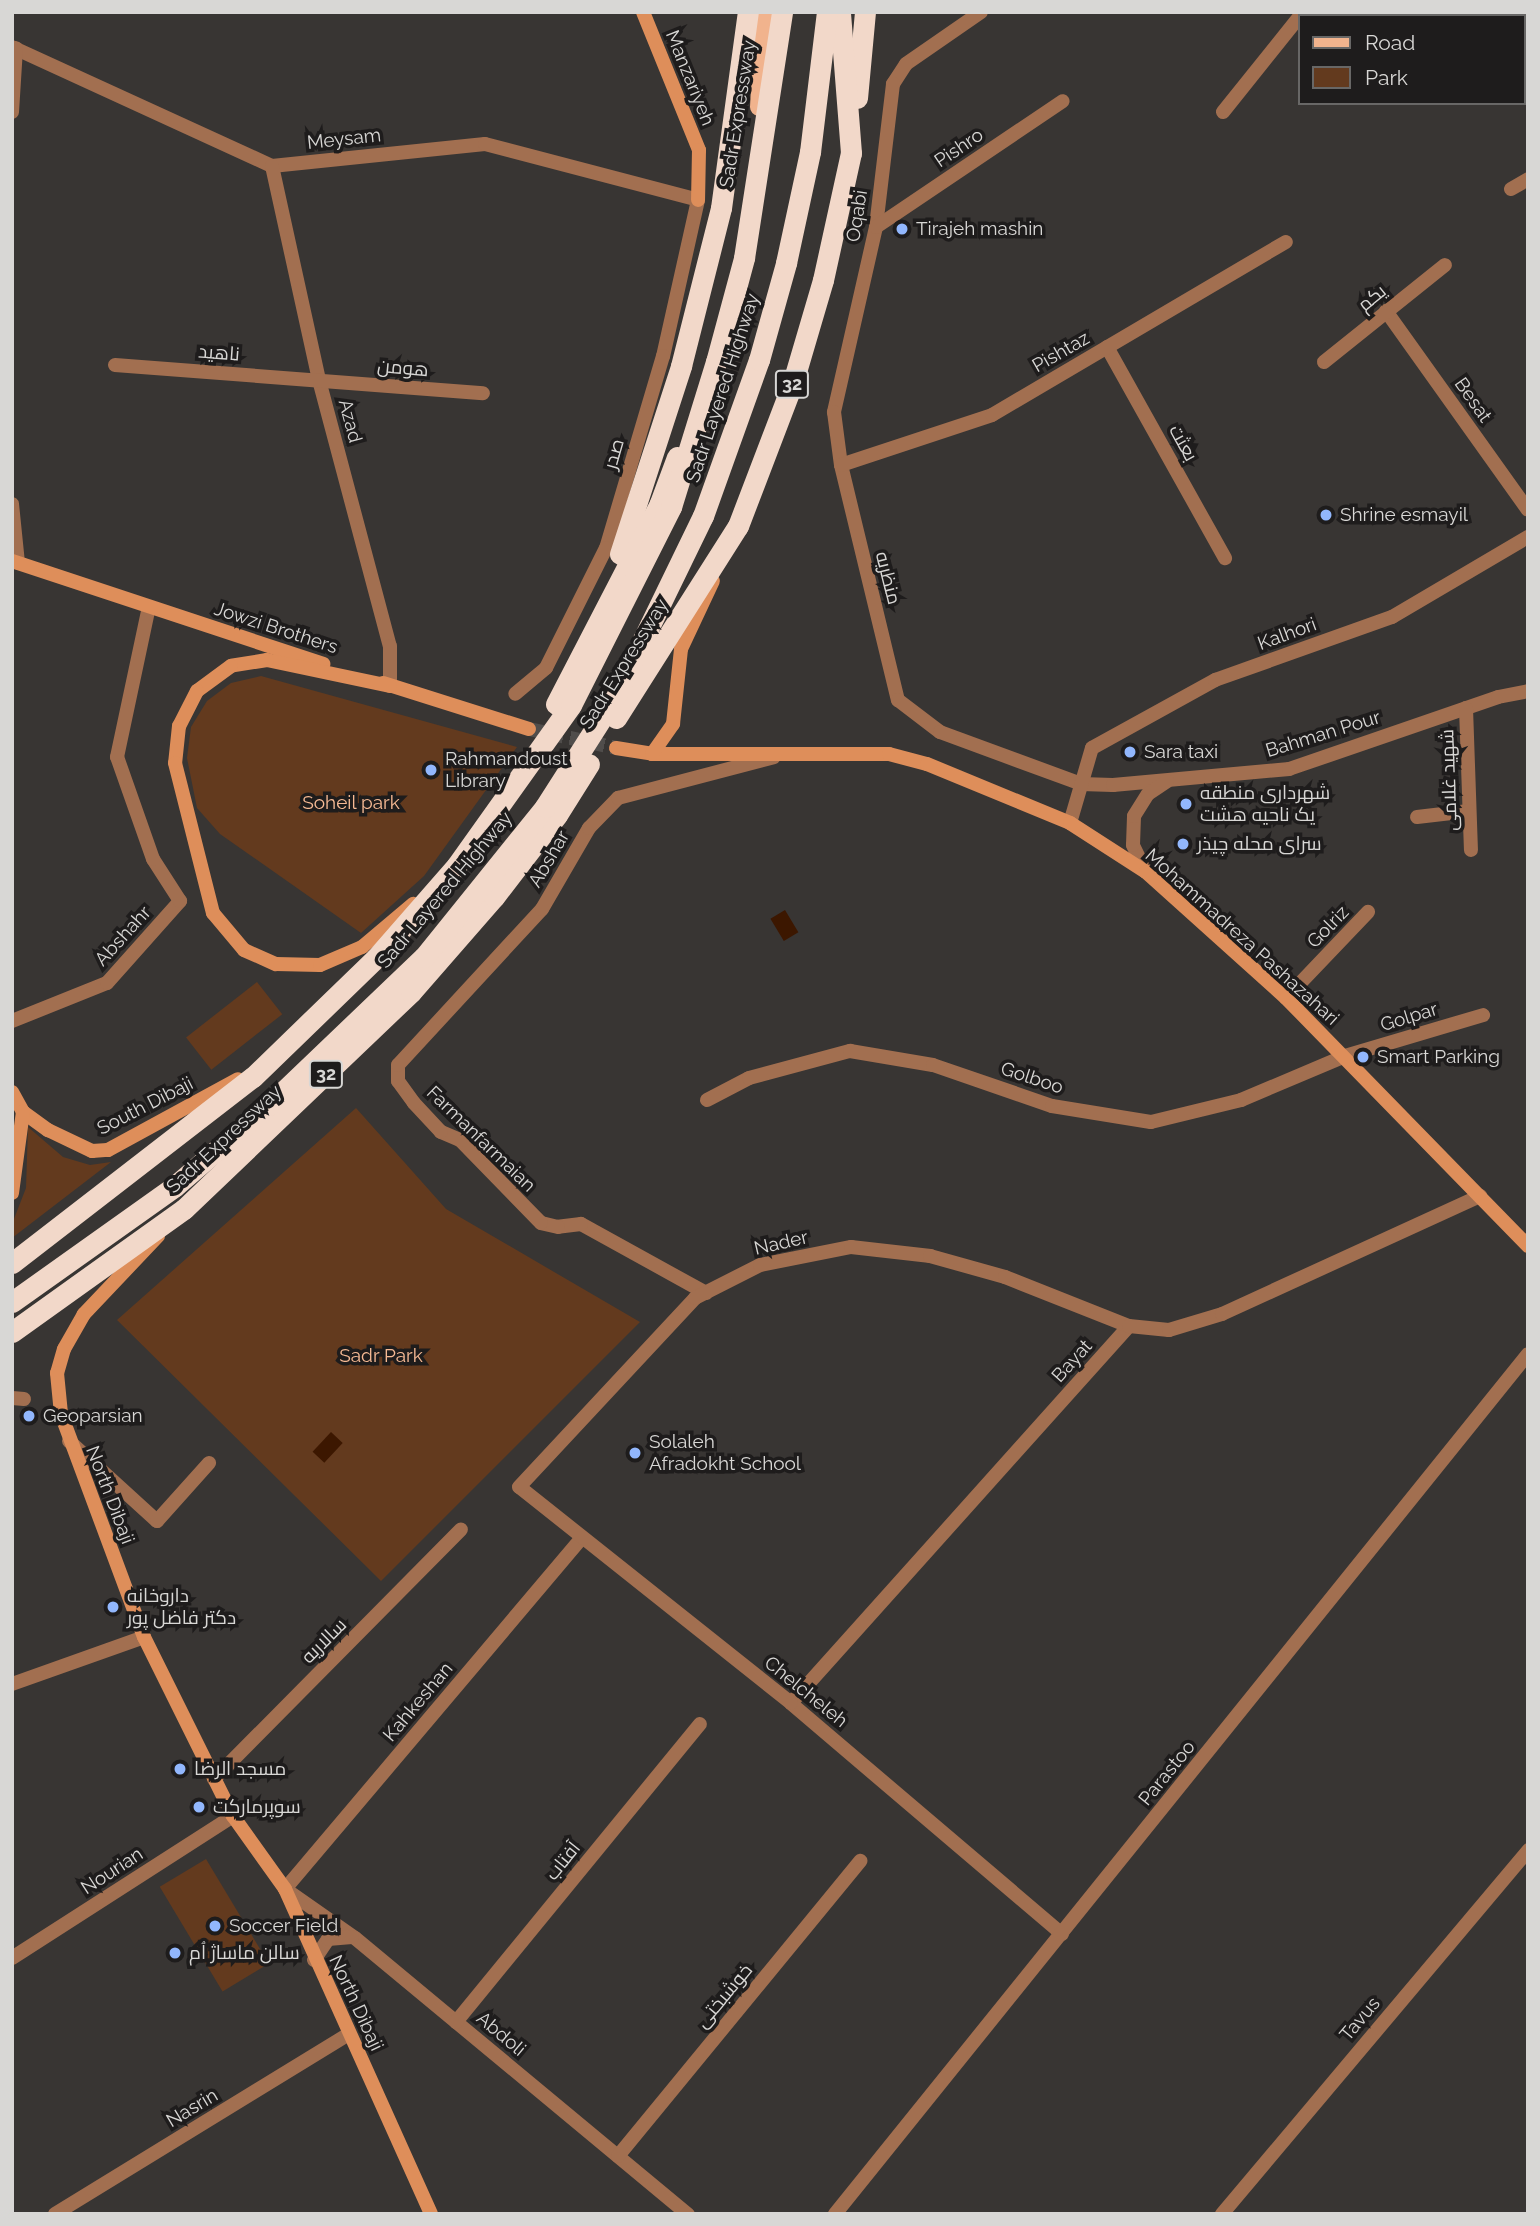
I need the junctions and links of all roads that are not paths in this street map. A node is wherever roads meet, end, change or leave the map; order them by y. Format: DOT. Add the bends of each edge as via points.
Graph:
graph roads {
  1 [pos="643,12"];
  2 [pos="748,12"];
  3 [pos="764,12"];
  4 [pos="776,12"];
  5 [pos="782,12"];
  6 [pos="827,12"];
  7 [pos="840,12"];
  8 [pos="865,12"];
  9 [pos="981,12"];
  10 [pos="1298,18"];
  11 [pos="14,47"];
  12 [pos="1063,101"];
  13 [pos="12,112"];
  14 [pos="1223,112"];
  15 [pos="757,142"];
  16 [pos="851,153"];
  17 [pos="272,166"];
  18 [pos="1528,179"];
  19 [pos="1511,189"];
  20 [pos="698,200"];
  21 [pos="876,227"];
  22 [pos="1286,242"];
  23 [pos="1445,265"];
  24 [pos="1386,311"];
  25 [pos="1108,347"];
  26 [pos="1324,362"];
  27 [pos="115,365"];
  28 [pos="319,380"];
  29 [pos="483,393"];
  30 [pos="841,465"];
  31 [pos="12,504"];
  32 [pos="1528,510"];
  33 [pos="738,526"];
  34 [pos="1528,537"];
  35 [pos="1225,558"];
  36 [pos="15,562"];
  37 [pos="149,607"];
  38 [pos="390,686"];
  39 [pos="1528,691"];
  40 [pos="515,694"];
  41 [pos="556,704"];
  42 [pos="1466,708"];
  43 [pos="528,729"];
  44 [pos="616,748"];
  45 [pos="652,754"];
  46 [pos="781,755"];
  47 [pos="1171,778"];
  48 [pos="1081,784"];
  49 [pos="1469,811"];
  50 [pos="1417,817"];
  51 [pos="1070,823"];
  52 [pos="1471,850"];
  53 [pos="1146,872"];
  54 [pos="425,894"];
  55 [pos="1368,912"];
  56 [pos="1286,998"];
  57 [pos="1483,1015"];
  58 [pos="12,1021"];
  59 [pos="1345,1056"];
  60 [pos="398,1065"];
  61 [pos="248,1073"];
  62 [pos="12,1091"];
  63 [pos="707,1100"];
  64 [pos="23,1112"];
  65 [pos="12,1193"];
  66 [pos="1480,1196"];
  67 [pos="184,1209"];
  68 [pos="1528,1246"];
  69 [pos="12,1256"];
  70 [pos="12,1263"];
  71 [pos="706,1293"];
  72 [pos="12,1302"];
  73 [pos="1129,1326"];
  74 [pos="12,1332"];
  75 [pos="1528,1354"];
  76 [pos="68,1440"];
  77 [pos="209,1463"];
  78 [pos="519,1487"];
  79 [pos="461,1529"];
  80 [pos="580,1540"];
  81 [pos="144,1637"];
  82 [pos="12,1684"];
  83 [pos="790,1703"];
  84 [pos="700,1724"];
  85 [pos="214,1779"];
  86 [pos="233,1816"];
  87 [pos="1528,1850"];
  88 [pos="860,1861"];
  89 [pos="285,1889"];
  90 [pos="1062,1934"];
  91 [pos="355,1938"];
  92 [pos="12,1958"];
  93 [pos="314,1960"];
  94 [pos="456,2022"];
  95 [pos="349,2035"];
  96 [pos="618,2156"];
  97 [pos="55,2214"];
  98 [pos="431,2214"];
  99 [pos="688,2214"];
  100 [pos="835,2214"];
  101 [pos="1222,2214"];
  1 -- 20 [label="main road, Manzariyeh" via="699,150"];
  2 -- 41 [label="highway" via="722,208 681,366 630,531"];
  3 -- 15 [label="main road"];
  4 -- 15 [label="highway, Sadr Expressway"];
  5 -- 70 [label="highway, Sadr Layered Highway, bridge" via="744,258 716,362 671,507 571,705 457,865 376,958 253,1077"];
  6 -- 72 [label="highway, Sadr Layered Highway, bridge" via="810,152 759,360 704,516 615,697 545,807 424,957 269,1105 175,1186"];
  7 -- 16 [label="highway, Sadr Expressway / 32"];
  8 -- 16 [label="highway"];
  9 -- 21 [label="street, Oqabi" via="906,64 893,84"];
  10 -- 14 [label="street"];
  11 -- 13 [label="street"];
  11 -- 17 [label="street"];
  12 -- 21 [label="street, Pishro"];
  15 -- 41 [label="highway, Sadr Expressway" via="739,256 707,373 660,503"];
  16 -- 33 [label="highway, Sadr Expressway / 32" via="823,280 793,382"];
  17 -- 20 [label="street, Meysam" via="485,144"];
  17 -- 28 [label="street, Azad"];
  18 -- 19 [label="street"];
  20 -- 40 [label="street, صدر" via="663,356 606,548 546,668"];
  21 -- 30 [label="street, Oqabi" via="834,412"];
  22 -- 25 [label="street, Pishtaz"];
  23 -- 24 [label="street, یکم"];
  24 -- 26 [label="street, یکم"];
  24 -- 32 [label="street, Besat"];
  25 -- 30 [label="street, Pishtaz" via="992,415"];
  25 -- 35 [label="street, بعثت"];
  27 -- 28 [label="street, ناهید"];
  28 -- 29 [label="street, هومن"];
  28 -- 38 [label="street, Azad" via="390,646"];
  30 -- 48 [label="street, منظریه" via="898,700 940,732"];
  31 -- 36 [label="street"];
  33 -- 45 [label="main road" via="681,649 673,724"];
  33 -- 67 [label="highway, Sadr Expressway / 32" via="557,815 494,897 411,992"];
  34 -- 48 [label="street, Kalhori" via="1392,617 1204,686 1092,748"];
  36 -- 37 [label="main road, Jowzi Brothers"];
  37 -- 38 [label="main road, Jowzi Brothers"];
  37 -- 58 [label="street, Abshahr" via="117,757 153,859 180,901 107,983"];
  38 -- 43 [label="main road, Jowzi Brothers"];
  38 -- 54 [label="main road" via="267,660 231,666 197,691 179,726 175,763 213,914 227,935 262,959 302,967 343,957"];
  39 -- 42 [label="street, Bahman Pour"];
  41 -- 54 [label="highway, Sadr Expressway" via="472,837"];
  42 -- 47 [label="street, Bahman Pour" via="1289,769"];
  42 -- 49 [label="street, شهید غلامی"];
  44 -- 45 [label="main road, Mohammadreza Pashazahari"];
  45 -- 46 [label="main road, Mohammadreza Pashazahari"];
  46 -- 51 [label="main road, Mohammadreza Pashazahari" via="889,754 927,764"];
  46 -- 60 [label="street, Abshar" via="618,798 589,828 542,909"];
  47 -- 48 [label="street, Bahman Pour"];
  47 -- 53 [label="street" via="1148,794 1134,816 1133,845"];
  48 -- 51 [label="street, Kalhori"];
  49 -- 50 [label="street"];
  49 -- 52 [label="street, شهید غلامی"];
  51 -- 53 [label="main road, Mohammadreza Pashazahari"];
  53 -- 56 [label="main road, Mohammadreza Pashazahari"];
  54 -- 61 [label="highway, Sadr Expressway" via="368,957"];
  55 -- 56 [label="street, Golriz"];
  56 -- 59 [label="main road, Mohammadreza Pashazahari"];
  57 -- 59 [label="street, Golpar"];
  59 -- 63 [label="street, Golboo" via="1241,1100 1152,1122 1052,1106 933,1065 850,1051 749,1078"];
  59 -- 66 [label="main road, Mohammadreza Pashazahari"];
  60 -- 71 [label="street, Farmanfarmaian" via="398,1081 414,1103 441,1132 460,1140 541,1223 558,1227 581,1224"];
  61 -- 64 [label="main road, South Dibaji" via="108,1150 92,1151 70,1143"];
  61 -- 69 [label="highway, Sadr Expressway"];
  62 -- 64 [label="main road, South Dibaji"];
  64 -- 65 [label="main road"];
  66 -- 68 [label="main road, Mohammadreza Pashazahari"];
  66 -- 73 [label="street" via="1222,1314 1169,1330"];
  67 -- 74 [label="highway, Sadr Expressway / 32"];
  67 -- 76 [label="main road, North Dibaji" via="85,1314 64,1349 57,1393"];
  71 -- 73 [label="street, Nader" via="760,1265 851,1247 930,1256 1005,1277"];
  71 -- 78 [label="street, Nader" via="695,1298"];
  73 -- 83 [label="street, Bayat"];
  75 -- 90 [label="street, Parastoo"];
  76 -- 77 [label="street" via="157,1521"];
  76 -- 81 [label="main road, North Dibaji"];
  78 -- 80 [label="street, Chelcheleh"];
  79 -- 85 [label="street, سالاریه"];
  80 -- 83 [label="street, Chelcheleh"];
  80 -- 89 [label="street, Kahkeshan"];
  81 -- 82 [label="street"];
  81 -- 85 [label="main road, North Dibaji"];
  83 -- 90 [label="street, Chelcheleh"];
  84 -- 94 [label="street, آفتاب"];
  85 -- 86 [label="main road, North Dibaji"];
  86 -- 89 [label="main road, North Dibaji"];
  86 -- 92 [label="street, Nourian"];
  87 -- 101 [label="street, Tavus"];
  88 -- 96 [label="street, خوشبختی"];
  89 -- 91 [label="street, Abdoli"];
  89 -- 93 [label="main road, North Dibaji"];
  90 -- 100 [label="street, Parastoo"];
  91 -- 93 [label="street" via="341,1934 328,1939"];
  91 -- 94 [label="street, Abdoli"];
  93 -- 95 [label="main road, North Dibaji"];
  94 -- 96 [label="street, Abdoli"];
  95 -- 97 [label="street, Nasrin"];
  95 -- 98 [label="main road, North Dibaji"];
  96 -- 99 [label="street, Abdoli"];
}
